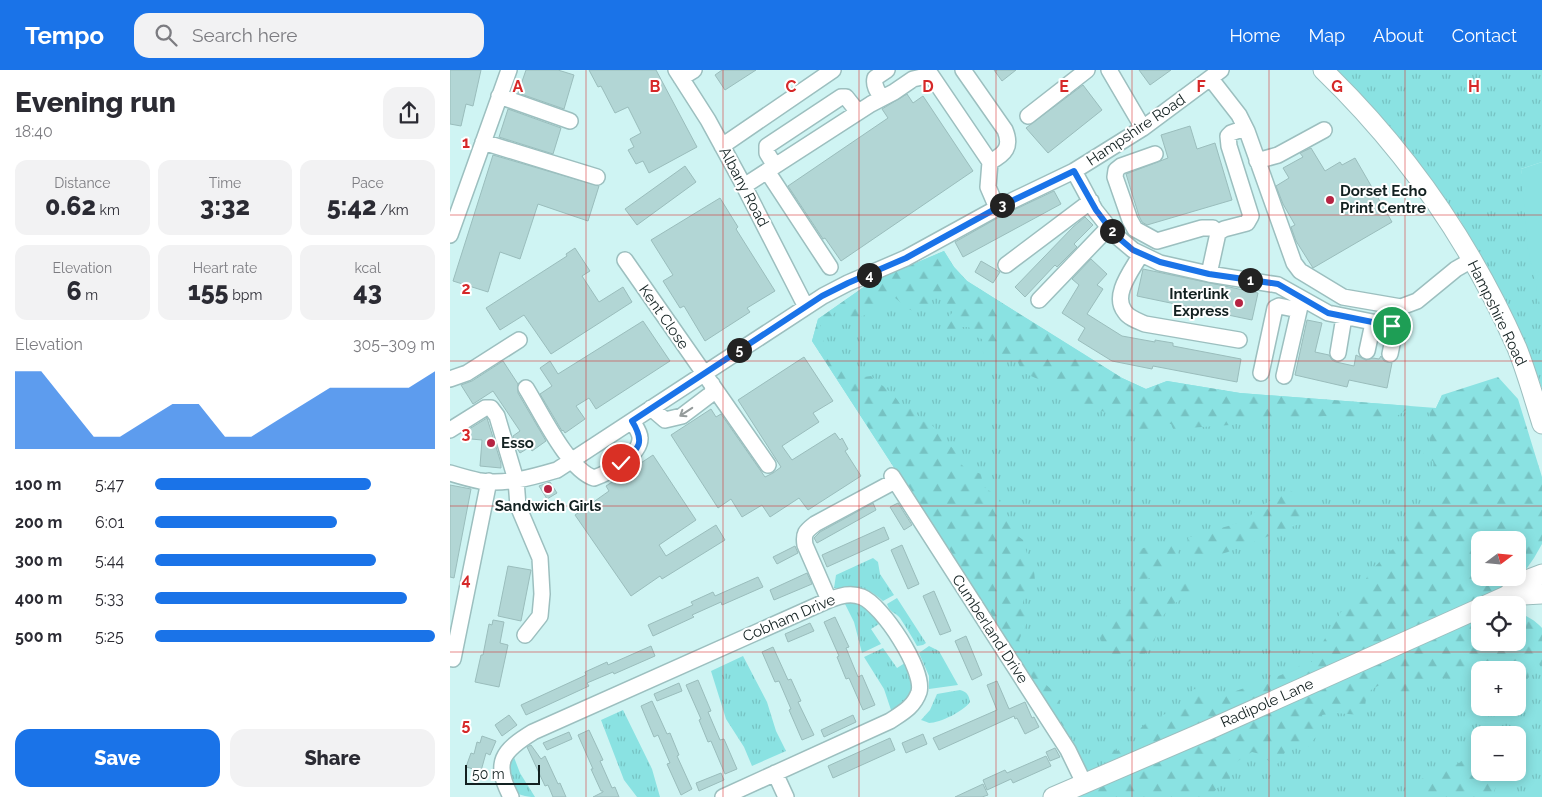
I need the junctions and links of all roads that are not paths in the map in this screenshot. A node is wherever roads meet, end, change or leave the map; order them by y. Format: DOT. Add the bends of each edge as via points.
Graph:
graph roads {
  1 [pos="509,70"];
  2 [pos="833,70"];
  3 [pos="887,70"];
  4 [pos="963,70"];
  5 [pos="1087,70"];
  6 [pos="1109,70"];
  7 [pos="1323,70"];
  8 [pos="683,73"];
  9 [pos="935,73"];
  10 [pos="1216,74"];
  11 [pos="499,96"];
  12 [pos="882,98"];
  13 [pos="858,112"];
  14 [pos="1028,116"];
  15 [pos="570,121"];
  16 [pos="1143,128"];
  17 [pos="1245,128"];
  18 [pos="1324,130"];
  19 [pos="483,142"];
  20 [pos="722,146"];
  21 [pos="1155,154"];
  22 [pos="1257,161"];
  23 [pos="990,162"];
  24 [pos="771,168"];
  25 [pos="1074,171"];
  26 [pos="597,177"];
  27 [pos="744,186"];
  28 [pos="1091,201"];
  29 [pos="997,208"];
  30 [pos="1109,227"];
  31 [pos="1218,233"];
  32 [pos="450,235"];
  33 [pos="1141,254"];
  34 [pos="625,260"];
  35 [pos="1472,260"];
  36 [pos="1006,265"];
  37 [pos="830,267"];
  38 [pos="1209,274"];
  39 [pos="1039,300"];
  40 [pos="1301,304"];
  41 [pos="806,307"];
  42 [pos="1344,317"];
  43 [pos="1372,323"];
  44 [pos="519,340"];
  45 [pos="1239,340"];
  46 [pos="1367,351"];
  47 [pos="1338,353"];
  48 [pos="1390,354"];
  49 [pos="1261,373"];
  50 [pos="1284,376"];
  51 [pos="450,379"];
  52 [pos="708,379"];
  53 [pos="526,388"];
  54 [pos="651,408"];
  55 [pos="632,421"];
  56 [pos="1542,424"];
  57 [pos="450,430"];
  58 [pos="571,461"];
  59 [pos="768,465"];
  60 [pos="450,473"];
  61 [pos="516,480"];
  62 [pos="489,481"];
  63 [pos="1542,573"];
  64 [pos="1542,584"];
  65 [pos="1542,594"];
  66 [pos="1506,596"];
  67 [pos="829,600"];
  68 [pos="1471,612"];
  69 [pos="525,635"];
  70 [pos="453,659"];
  71 [pos="775,773"];
  72 [pos="1084,783"];
  73 [pos="511,797"];
  74 [pos="723,797"];
  75 [pos="786,797"];
  76 [pos="1053,797"];
  1 -- 11 [label="street"];
  2 -- 20 [label="street"];
  3 -- 12 [label="street" via="874,81"];
  4 -- 23 [label="street" via="1008,139 1004,153"];
  5 -- 14 [label="street"];
  6 -- 16 [label="street"];
  7 -- 35 [label="main road, Hampshire Road" via="1378,127 1425,187"];
  8 -- 20 [label="street, Albany Road"];
  9 -- 12 [label="street" via="913,79"];
  9 -- 23 [label="street"];
  10 -- 16 [label="street, Hampshire Road"];
  10 -- 17 [label="street"];
  11 -- 15 [label="street"];
  11 -- 19 [label="street"];
  12 -- 13 [label="street"];
  13 -- 24 [label="street"];
  13 -- 24 [label="street" via="846,97 840,97 767,146"];
  16 -- 25 [label="street, Hampshire Road"];
  17 -- 22 [label="street"];
  17 -- 31 [label="street" via="1228,136 1250,216 1247,223"];
  18 -- 22 [label="street" via="1278,155"];
  19 -- 26 [label="street"];
  19 -- 32 [label="street"];
  20 -- 27 [label="street, Albany Road"];
  21 -- 31 [label="street" via="1116,170 1115,177 1135,229 1157,241 1202,228 1213,228"];
  22 -- 35 [label="street" via="1294,263 1300,271 1343,297 1401,307 1417,301"];
  23 -- 29 [label="street" via="988,187"];
  24 -- 27 [label="street"];
  24 -- 37 [label="street"];
  25 -- 28 [label="street"];
  25 -- 29 [label="street, Hampshire Road"];
  27 -- 41 [label="street, Albany Road"];
  28 -- 30 [label="street"];
  28 -- 36 [label="street"];
  29 -- 41 [label="street, Hampshire Road" via="906,258 848,283"];
  30 -- 33 [label="street"];
  30 -- 39 [label="street"];
  31 -- 38 [label="street"];
  33 -- 38 [label="street"];
  33 -- 45 [label="street" via="1121,291 1124,312 1145,324"];
  34 -- 52 [label="street, Kent Close"];
  35 -- 56 [label="main road, Hampshire Road" via="1517,350"];
  38 -- 40 [label="street" via="1278,284"];
  40 -- 42 [label="street"];
  40 -- 49 [label="street" via="1275,308"];
  40 -- 50 [label="street"];
  41 -- 52 [label="street"];
  42 -- 43 [label="street"];
  42 -- 47 [label="street"];
  43 -- 46 [label="street"];
  43 -- 48 [label="street" via="1394,328"];
  44 -- 51 [label="street" via="468,373"];
  52 -- 54 [label="street"];
  52 -- 54 [label="street, one-way" via="713,389 711,394 677,418 665,420"];
  52 -- 59 [label="street, Kent Close"];
  53 -- 58 [label="street"];
  54 -- 55 [label="street"];
  55 -- 58 [label="street"];
  55 -- 58 [label="street" via="640,437 639,445 631,456 608,472 594,478"];
  57 -- 61 [label="street" via="485,408 495,411"];
  58 -- 61 [label="street" via="557,470"];
  60 -- 62 [label="street"];
  61 -- 62 [label="street"];
  61 -- 69 [label="street" via="518,506 540,558 540,616"];
  62 -- 70 [label="street"];
  63 -- 64 [label="main road"];
  63 -- 66 [label="main road"];
  65 -- 66 [label="main road"];
  67 -- 71 [label="street, Cobham Drive" via="854,594 874,605 916,667 919,690 915,702 904,713"];
  67 -- 72 [label="street, Cumberland Drive" via="805,545 806,531 894,479 1068,750"];
  67 -- 73 [label="street, Cobham Drive" via="533,732 505,754 502,763 504,784"];
  68 -- 72 [label="main road, Radipole Lane"];
  71 -- 74 [label="street, Cobham Drive"];
  71 -- 75 [label="street"];
  72 -- 76 [label="main road, Radipole Lane"];
}
